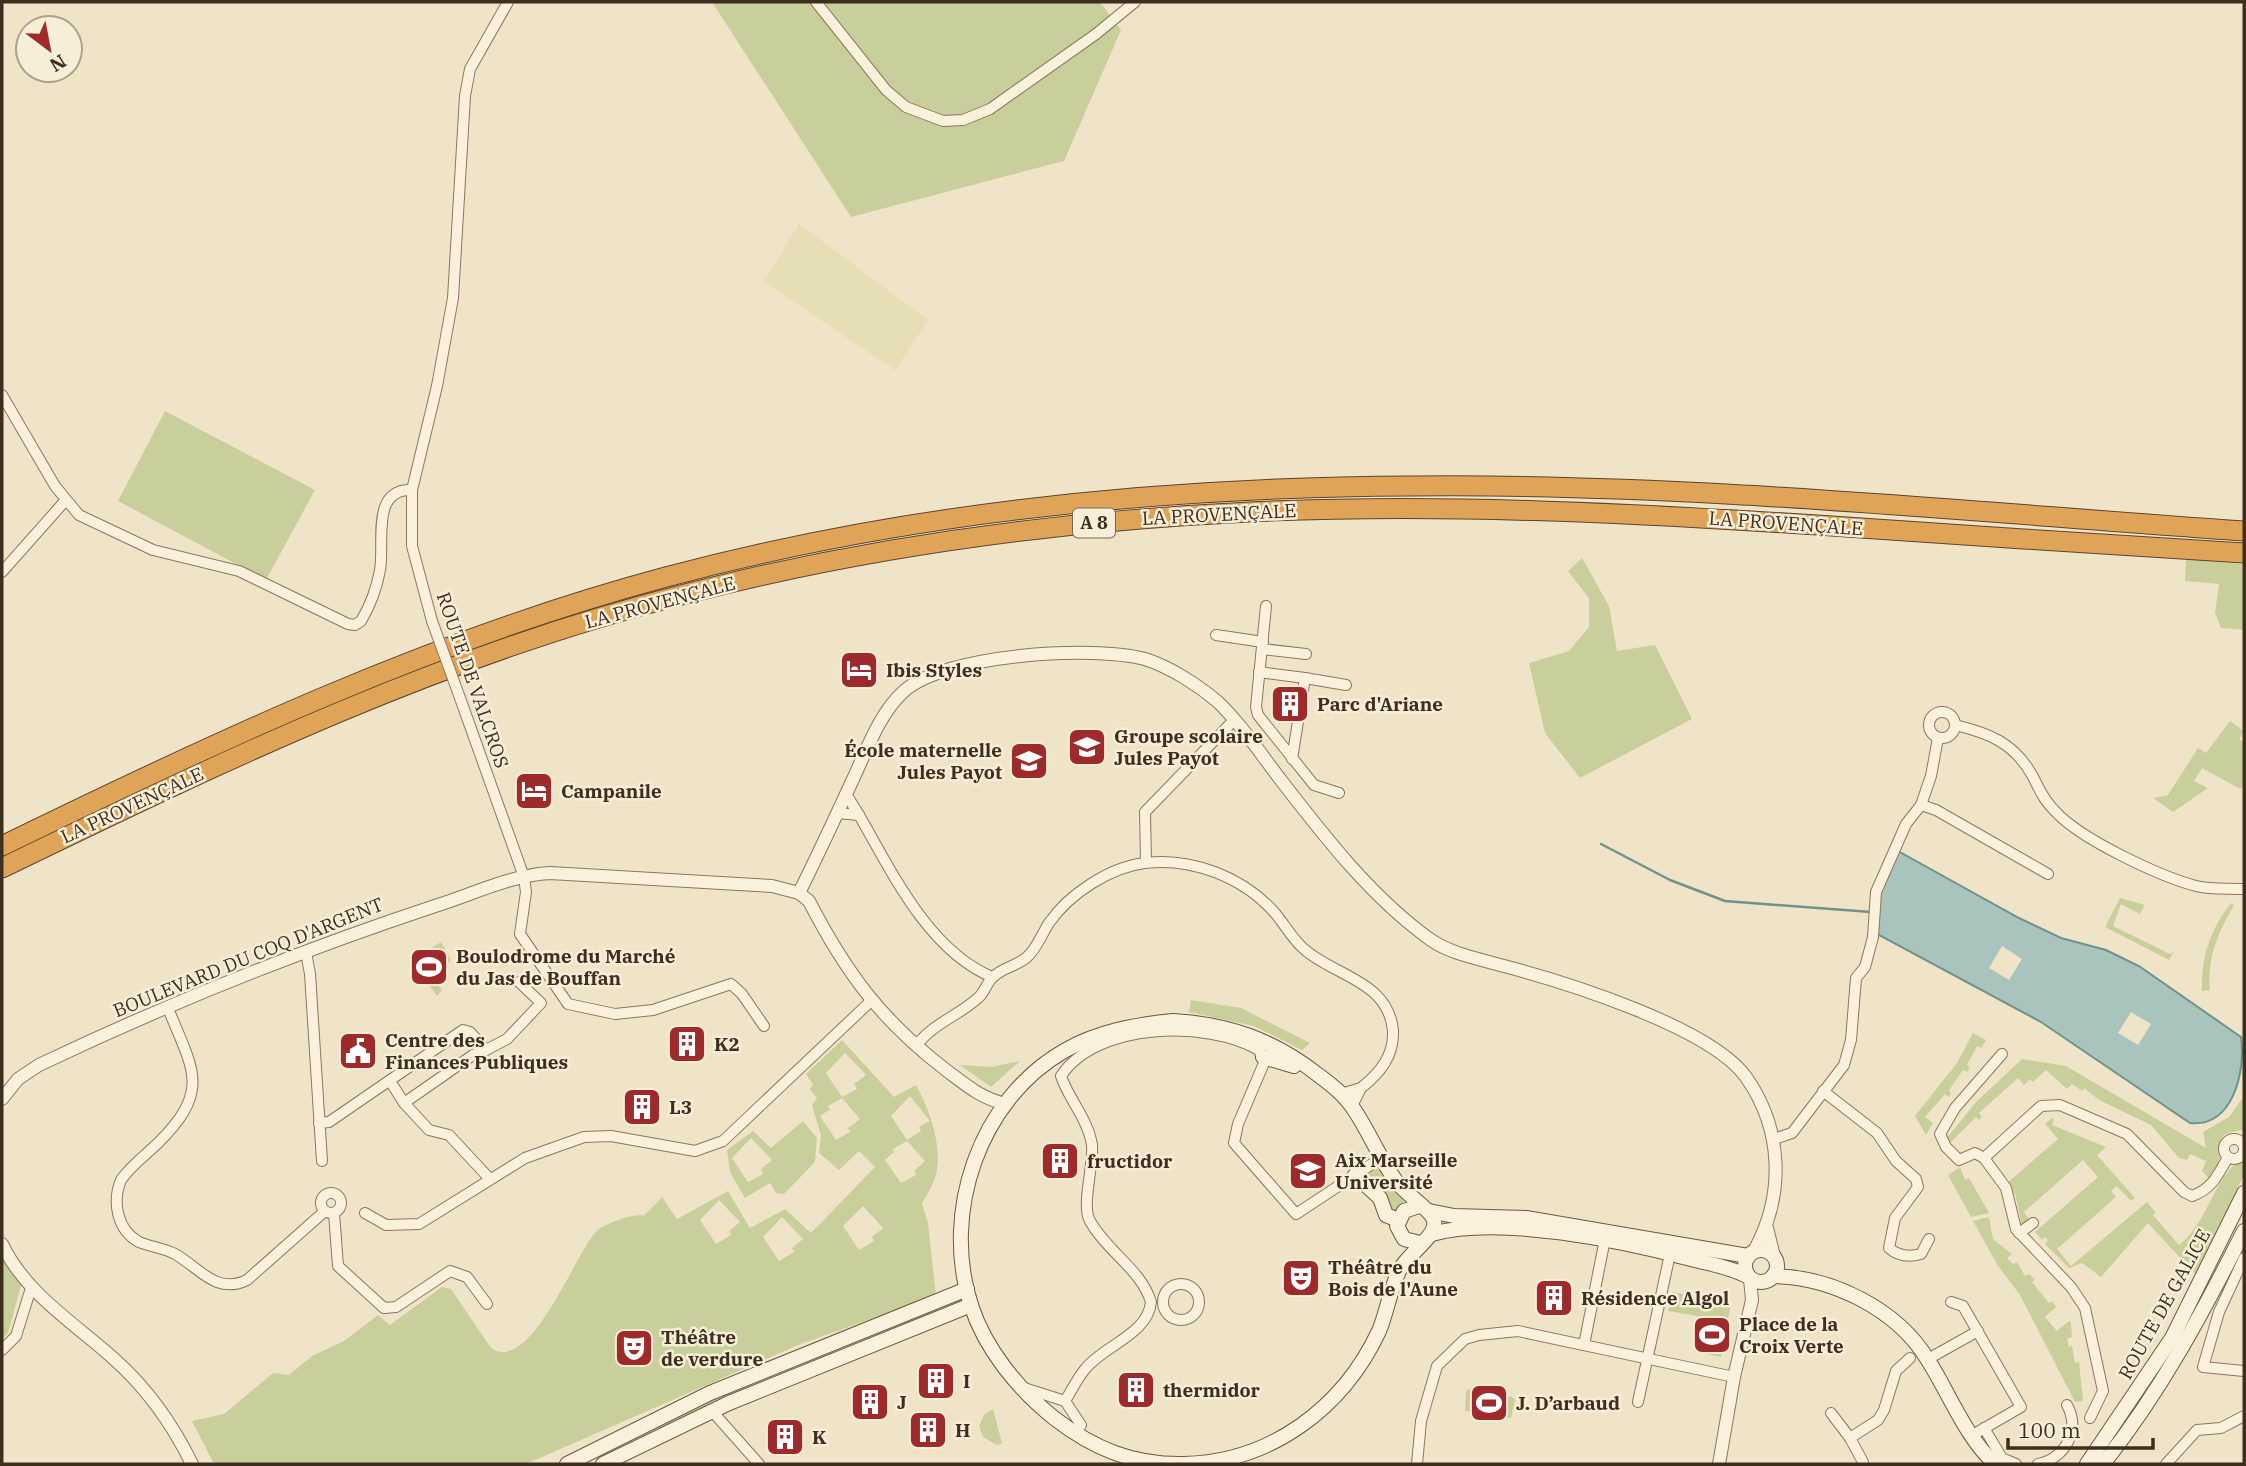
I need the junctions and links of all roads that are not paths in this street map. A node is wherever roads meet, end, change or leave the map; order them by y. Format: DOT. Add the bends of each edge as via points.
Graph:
graph roads {
  1 [pos="508,2"];
  2 [pos="816,2"];
  3 [pos="1135,2"];
  4 [pos="2,395"];
  5 [pos="412,489"];
  6 [pos="65,500"];
  7 [pos="2244,531"];
  8 [pos="2244,553"];
  9 [pos="2,572"];
  10 [pos="1266,606"];
  11 [pos="1216,635"];
  12 [pos="1262,645"];
  13 [pos="1306,654"];
  14 [pos="1259,672"];
  15 [pos="1305,678"];
  16 [pos="1346,685"];
  17 [pos="1234,720"];
  18 [pos="1955,725"];
  19 [pos="1938,738"];
  20 [pos="254,748"];
  21 [pos="1292,759"];
  22 [pos="1339,793"];
  23 [pos="846,794"];
  24 [pos="1921,805"];
  25 [pos="837,813"];
  26 [pos="859,815"];
  27 [pos="2,846"];
  28 [pos="1146,862"];
  29 [pos="2,868"];
  30 [pos="2048,874"];
  31 [pos="2,877"];
  32 [pos="524,877"];
  33 [pos="2244,889"];
  34 [pos="799,893"];
  35 [pos="306,952"];
  36 [pos="992,977"];
  37 [pos="519,982"];
  38 [pos="871,1001"];
  39 [pos="168,1008"];
  40 [pos="764,1026"];
  41 [pos="916,1046"];
  42 [pos="486,1050"];
  43 [pos="2002,1054"];
  44 [pos="1264,1060"];
  45 [pos="390,1081"];
  46 [pos="1362,1088"];
  47 [pos="1337,1090"];
  48 [pos="1823,1091"];
  49 [pos="981,1096"];
  50 [pos="2,1099"];
  51 [pos="404,1103"];
  52 [pos="1006,1104"];
  53 [pos="1352,1106"];
  54 [pos="993,1121"];
  55 [pos="319,1124"];
  56 [pos="1774,1139"];
  57 [pos="2242,1139"];
  58 [pos="1381,1158"];
  59 [pos="1984,1158"];
  60 [pos="322,1161"];
  61 [pos="1355,1175"];
  62 [pos="489,1178"];
  63 [pos="2244,1193"];
  64 [pos="1424,1209"];
  65 [pos="365,1213"];
  66 [pos="1398,1220"];
  67 [pos="2033,1223"];
  68 [pos="1766,1228"];
  69 [pos="2244,1231"];
  70 [pos="2020,1233"];
  71 [pos="1432,1234"];
  72 [pos="1605,1239"];
  73 [pos="1929,1239"];
  74 [pos="1420,1243"];
  75 [pos="2,1244"];
  76 [pos="1751,1253"];
  77 [pos="1670,1254"];
  78 [pos="1774,1257"];
  79 [pos="2244,1258"];
  80 [pos="1797,1277"];
  81 [pos="1759,1279"];
  82 [pos="31,1288"];
  83 [pos="967,1289"];
  84 [pos="1975,1299"];
  85 [pos="1951,1302"];
  86 [pos="487,1304"];
  87 [pos="971,1304"];
  88 [pos="1963,1306"];
  89 [pos="1978,1331"];
  90 [pos="1584,1345"];
  91 [pos="2,1350"];
  92 [pos="1646,1357"];
  93 [pos="1910,1359"];
  94 [pos="1928,1359"];
  95 [pos="2244,1371"];
  96 [pos="1734,1377"];
  97 [pos="1021,1387"];
  98 [pos="1065,1401"];
  99 [pos="1638,1402"];
  100 [pos="2067,1405"];
  101 [pos="712,1410"];
  102 [pos="1832,1413"];
  103 [pos="2244,1416"];
  104 [pos="2090,1418"];
  105 [pos="1078,1429"];
  106 [pos="1978,1432"];
  107 [pos="1850,1438"];
  108 [pos="1256,1458"];
  109 [pos="1863,1462"];
  110 [pos="192,1464"];
  111 [pos="567,1464"];
  112 [pos="603,1464"];
  113 [pos="759,1464"];
  114 [pos="1417,1464"];
  115 [pos="1719,1464"];
  116 [pos="1995,1464"];
  117 [pos="2016,1464"];
  118 [pos="2038,1464"];
  119 [pos="2087,1464"];
  120 [pos="2103,1464"];
  121 [pos="2166,1464"];
  1 -- 5 [label="street, ROUTE DE VALCROS" via="470,69 453,299"];
  2 -- 3 [label="street" via="886,90 906,107 943,121 963,120 989,109"];
  4 -- 6 [label="street"];
  5 -- 6 [label="street" via="393,495 384,505 380,573 366,612 355,625 239,571 153,550 79,515"];
  5 -- 32 [label="street, ROUTE DE VALCROS, bridge" via="412,546 432,621"];
  6 -- 9 [label="street"];
  7 -- 27 [label="highway, LA PROVENÇALE / A 8" via="1585,488 1412,485 1182,494 966,516 733,560 509,624 372,675"];
  8 -- 20 [label="highway, LA PROVENÇALE / A 8" via="1500,509 1249,512 1042,528 800,567 598,618 489,652"];
  10 -- 12 [label="street"];
  11 -- 12 [label="street"];
  12 -- 13 [label="street"];
  12 -- 14 [label="street"];
  14 -- 15 [label="street"];
  14 -- 21 [label="street" via="1258,715"];
  15 -- 16 [label="street"];
  15 -- 21 [label="street"];
  17 -- 23 [label="street" via="1215,700 1165,666 1142,659 1081,651 974,663 934,674 903,692 877,727"];
  17 -- 28 [label="street" via="1145,811"];
  17 -- 56 [label="street" via="1375,892 1433,942 1602,997 1714,1047 1733,1062 1756,1093"];
  18 -- 19 [label="street" via="1948,736"];
  18 -- 19 [label="street" via="1944,712 1934,715 1929,730"];
  18 -- 33 [label="street" via="1987,733 2008,745 2055,811 2091,839 2194,885"];
  19 -- 24 [label="street"];
  20 -- 29 [label="highway, LA PROVENÇALE / A 8"];
  20 -- 31 [label="highway"];
  21 -- 22 [label="street" via="1314,785"];
  23 -- 25 [label="street"];
  23 -- 26 [label="street"];
  24 -- 30 [label="street"];
  24 -- 48 [label="street" via="1906,824 1881,875 1865,967 1856,978 1851,1040 1844,1065"];
  25 -- 26 [label="street"];
  25 -- 34 [label="street"];
  26 -- 36 [label="street" via="897,881 936,934 973,969"];
  28 -- 36 [label="street" via="1102,878 1068,902 1026,958"];
  28 -- 46 [label="street" via="1200,866 1231,878 1272,909 1303,948 1377,995 1388,1010 1394,1043 1378,1075"];
  32 -- 34 [label="street, BOULEVARD DU COQ D'ARGENT" via="589,874 772,886"];
  32 -- 35 [label="street, BOULEVARD DU COQ D'ARGENT"];
  32 -- 40 [label="street" via="520,934 568,1004 615,1014 653,1010 732,984"];
  34 -- 38 [label="street" via="809,901 841,960"];
  35 -- 39 [label="street, BOULEVARD DU COQ D'ARGENT"];
  35 -- 55 [label="street"];
  36 -- 41 [label="street" via="978,998 923,1036"];
  37 -- 42 [label="street" via="541,1003 507,1039"];
  38 -- 41 [label="street"];
  38 -- 62 [label="street" via="723,1141 698,1151 611,1136 584,1137 525,1158"];
  39 -- 50 [label="street, BOULEVARD DU COQ D'ARGENT" via="39,1065 18,1079"];
  39 -- 86 [label="street" via="190,1062 193,1093 181,1118 116,1190 126,1230 142,1243 172,1252 211,1281 231,1285 247,1280 329,1212 338,1266 384,1308 396,1307 450,1271 467,1277"];
  41 -- 49 [label="street"];
  42 -- 45 [label="street" via="463,1030"];
  42 -- 51 [label="street"];
  43 -- 59 [label="street" via="1955,1108 1940,1134 1959,1160 1975,1153"];
  44 -- 47 [label="main road" via="1288,1063"];
  44 -- 61 [label="street" via="1234,1143 1296,1214"];
  44 -- 98 [label="street" via="1255,1047 1211,1034 1143,1033 1087,1050 1061,1076 1085,1121 1092,1146 1088,1218 1157,1303 1144,1323 1086,1368"];
  45 -- 51 [label="street"];
  45 -- 55 [label="street"];
  46 -- 47 [label="street"];
  46 -- 53 [label="street"];
  47 -- 52 [label="main road" via="1288,1054 1250,1034 1219,1025 1173,1021 1121,1028 1075,1045 1043,1065"];
  47 -- 53 [label="main road"];
  48 -- 56 [label="street" via="1792,1133"];
  48 -- 73 [label="street" via="1878,1133 1895,1161 1916,1179 1918,1187 1895,1218 1889,1248 1913,1256 1921,1254"];
  49 -- 52 [label="street"];
  49 -- 54 [label="street"];
  51 -- 62 [label="street" via="429,1129 449,1135"];
  52 -- 54 [label="main road"];
  53 -- 58 [label="main road"];
  54 -- 83 [label="main road" via="966,1193 961,1234"];
  55 -- 60 [label="street"];
  56 -- 68 [label="street" via="1775,1188"];
  57 -- 59 [label="street" via="2242,1154 2228,1157 2214,1183 2192,1196 2127,1134 2060,1105 2041,1106"];
  58 -- 61 [label="street"];
  58 -- 64 [label="main road" via="1399,1186"];
  59 -- 70 [label="street" via="2006,1188"];
  61 -- 66 [label="main road" via="1380,1198 1387,1215"];
  62 -- 65 [label="street" via="419,1224 386,1225"];
  63 -- 119 [label="main road, ROUTE DE GALICE" via="2172,1338"];
  64 -- 66 [label="main road" via="1408,1208"];
  64 -- 71 [label="main road" via="1435,1222"];
  64 -- 76 [label="main road" via="1454,1216 1526,1218"];
  66 -- 74 [label="main road" via="1402,1238"];
  67 -- 70 [label="street"];
  68 -- 76 [label="street"];
  68 -- 78 [label="street"];
  69 -- 120 [label="main road, ROUTE DE GALICE" via="2144,1412"];
  70 -- 104 [label="street" via="2085,1308 2103,1391"];
  71 -- 72 [label="main road" via="1488,1228"];
  71 -- 74 [label="main road"];
  72 -- 77 [label="main road"];
  72 -- 90 [label="street"];
  74 -- 108 [label="main road" via="1400,1269 1382,1322 1353,1377 1314,1416"];
  75 -- 82 [label="street"];
  76 -- 78 [label="main road" via="1765,1250"];
  76 -- 81 [label="main road" via="1744,1269"];
  77 -- 81 [label="main road"];
  77 -- 92 [label="street"];
  78 -- 80 [label="main road"];
  78 -- 81 [label="main road" via="1776,1271"];
  79 -- 95 [label="street" via="2203,1367"];
  80 -- 81 [label="main road"];
  80 -- 94 [label="main road" via="1843,1290 1889,1318 1906,1330"];
  81 -- 96 [label="street"];
  82 -- 91 [label="street" via="16,1336"];
  82 -- 110 [label="street" via="154,1400"];
  83 -- 87 [label="main road"];
  83 -- 111 [label="main road" via="710,1392"];
  84 -- 88 [label="street"];
  85 -- 88 [label="street"];
  87 -- 97 [label="main road" via="985,1336"];
  87 -- 101 [label="main road"];
  88 -- 89 [label="street"];
  89 -- 94 [label="street"];
  89 -- 106 [label="street" via="2021,1407"];
  90 -- 92 [label="street"];
  90 -- 114 [label="street" via="1518,1331 1465,1339 1437,1366 1421,1421"];
  92 -- 96 [label="street"];
  92 -- 99 [label="street"];
  93 -- 107 [label="street" via="1896,1371 1878,1420"];
  94 -- 106 [label="main road"];
  96 -- 115 [label="street"];
  97 -- 98 [label="street"];
  97 -- 105 [label="main road"];
  98 -- 105 [label="street"];
  100 -- 118 [label="street" via="2072,1419 2070,1440 2059,1455"];
  101 -- 112 [label="main road"];
  101 -- 113 [label="street"];
  102 -- 107 [label="street"];
  103 -- 121 [label="street" via="2221,1428 2197,1430"];
  105 -- 108 [label="main road" via="1117,1456 1146,1462"];
  106 -- 116 [label="main road"];
  106 -- 117 [label="street" via="2002,1458"];
  107 -- 109 [label="street"];
}
